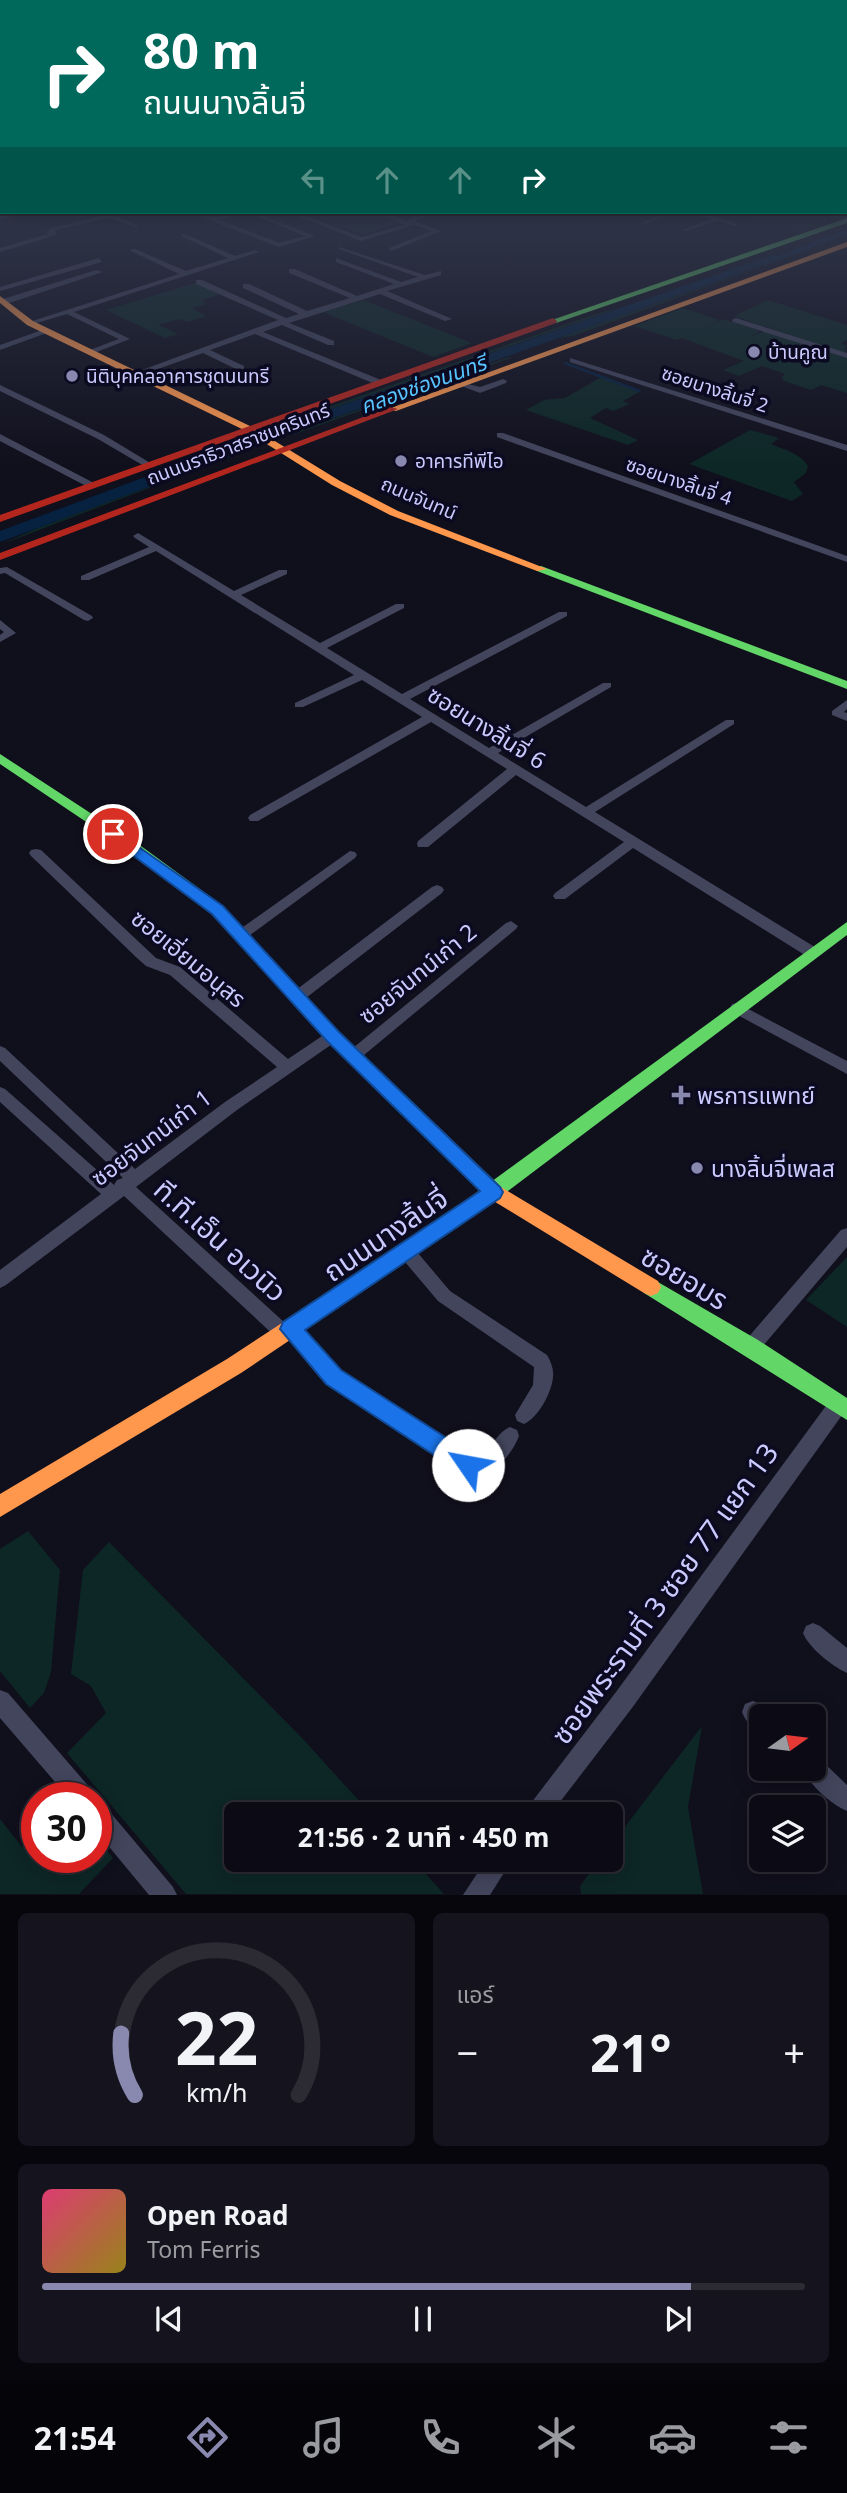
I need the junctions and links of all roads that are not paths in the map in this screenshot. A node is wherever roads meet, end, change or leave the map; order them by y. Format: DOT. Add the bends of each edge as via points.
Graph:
graph roads {
  1 [pos="25,291"];
  2 [pos="40,291"];
  3 [pos="126,291"];
  4 [pos="219,291"];
  5 [pos="258,291"];
  6 [pos="340,291"];
  7 [pos="379,291"];
  8 [pos="381,291"];
  9 [pos="666,291"];
  10 [pos="692,291"];
  11 [pos="356,298"];
  12 [pos="3,301"];
  13 [pos="67,311"];
  14 [pos="306,314"];
  15 [pos="447,318"];
  16 [pos="736,320"];
  17 [pos="284,322"];
  18 [pos="30,323"];
  19 [pos="48,331"];
  20 [pos="254,331"];
  21 [pos="331,343"];
  22 [pos="0,348"];
  23 [pos="203,350"];
  24 [pos="92,352"];
  25 [pos="847,356"];
  26 [pos="573,360"];
  27 [pos="241,368"];
  28 [pos="138,373"];
  29 [pos="503,381"];
  30 [pos="378,382"];
  31 [pos="460,384"];
  32 [pos="0,388"];
  33 [pos="252,431"];
  34 [pos="500,435"];
  35 [pos="0,437"];
  36 [pos="278,447"];
  37 [pos="847,448"];
  38 [pos="147,464"];
  39 [pos="92,485"];
  40 [pos="0,519"];
  41 [pos="138,536"];
  42 [pos="157,547"];
  43 [pos="847,559"];
  44 [pos="1,567"];
  45 [pos="283,572"];
  46 [pos="85,578"];
  47 [pos="233,594"];
  48 [pos="400,606"];
  49 [pos="563,614"];
  50 [pos="88,618"];
  51 [pos="0,623"];
  52 [pos="0,639"];
  53 [pos="319,648"];
  54 [pos="363,675"];
  55 [pos="846,683"];
  56 [pos="607,685"];
  57 [pos="402,699"];
  58 [pos="847,703"];
  59 [pos="299,705"];
  60 [pos="842,715"];
  61 [pos="430,717"];
  62 [pos="730,722"];
  63 [pos="489,753"];
  64 [pos="0,758"];
  65 [pos="514,769"];
  66 [pos="585,813"];
  67 [pos="254,818"];
  68 [pos="633,842"];
  69 [pos="423,844"];
  70 [pos="36,853"];
  71 [pos="351,855"];
  72 [pos="437,890"];
  73 [pos="560,896"];
  74 [pos="511,926"];
  75 [pos="847,927"];
  76 [pos="241,935"];
  77 [pos="813,953"];
  78 [pos="297,997"];
  79 [pos="737,1008"];
  80 [pos="333,1037"];
  81 [pos="0,1052"];
  82 [pos="353,1055"];
  83 [pos="286,1066"];
  84 [pos="847,1068"];
  85 [pos="0,1093"];
  86 [pos="123,1186"];
  87 [pos="494,1192"];
  88 [pos="847,1235"];
  89 [pos="406,1251"];
  90 [pos="0,1280"];
  91 [pos="287,1331"];
  92 [pos="751,1347"];
  93 [pos="843,1408"];
  94 [pos="524,1415"];
  95 [pos="510,1436"];
  96 [pos="0,1506"];
  97 [pos="813,1633"];
  98 [pos="847,1662"];
  99 [pos="0,1701"];
  100 [pos="826,1780"];
  101 [pos="70,1782"];
  102 [pos="847,1800"];
  103 [pos="546,1802"];
  104 [pos="112,1832"];
  105 [pos="492,1872"];
  106 [pos="165,1895"];
  107 [pos="475,1895"];
  1 -- 12 [label="street"];
  2 -- 12 [label="street"];
  3 -- 13 [label="street"];
  4 -- 17 [label="street"];
  5 -- 14 [label="street"];
  6 -- 11 [label="street"];
  7 -- 11 [label="street"];
  8 -- 15 [label="street"];
  9 -- 30 [label="main road, ถนนนราธิวาสราชนครินทร์"];
  10 -- 31 [label="main road, ถนนนราธิวาสราชนครินทร์"];
  11 -- 14 [label="street"];
  12 -- 18 [label="main road, ถนนจันทน์"];
  13 -- 18 [label="street"];
  13 -- 24 [label="street" via="126,339"];
  14 -- 17 [label="street"];
  16 -- 25 [label="street"];
  17 -- 20 [label="street"];
  17 -- 21 [label="street"];
  18 -- 19 [label="main road, ถนนจันทน์"];
  19 -- 22 [label="street"];
  19 -- 24 [label="main road, ถนนจันทน์"];
  20 -- 23 [label="street"];
  20 -- 30 [label="street"];
  23 -- 27 [label="street"];
  23 -- 28 [label="street"];
  24 -- 28 [label="main road, ถนนจันทน์"];
  26 -- 37 [label="street, ซอยนางลิ้นจี่ 2"];
  28 -- 33 [label="main road, ถนนจันทน์"];
  29 -- 31 [label="street" via="480,390"];
  30 -- 33 [label="main road, ถนนนราธิวาสราชนครินทร์"];
  31 -- 36 [label="main road, ถนนนราธิวาสราชนครินทร์"];
  32 -- 38 [label="street"];
  33 -- 36 [label="main road, ถนนจันทน์"];
  33 -- 38 [label="main road, ถนนนราธิวาสราชนครินทร์"];
  34 -- 43 [label="street, ซอยนางลิ้นจี่ 4"];
  35 -- 39 [label="street"];
  36 -- 44 [label="main road, ถนนนราธิวาสราชนครินทร์"];
  36 -- 55 [label="main road, ถนนจันทน์" via="394,513"];
  38 -- 39 [label="main road, ถนนนราธิวาสราชนครินทร์"];
  39 -- 40 [label="main road, ถนนนราธิวาสราชนครินทร์"];
  41 -- 42 [label="street, ซอยนางลิ้นจี่ 6"];
  42 -- 46 [label="street"];
  42 -- 47 [label="street, ซอยนางลิ้นจี่ 6"];
  44 -- 50 [label="street"];
  45 -- 47 [label="street"];
  47 -- 53 [label="street, ซอยนางลิ้นจี่ 6"];
  48 -- 53 [label="street"];
  49 -- 57 [label="street"];
  51 -- 52 [label="street" via="11,632"];
  53 -- 54 [label="street, ซอยนางลิ้นจี่ 6"];
  54 -- 57 [label="street, ซอยนางลิ้นจี่ 6"];
  54 -- 59 [label="street"];
  56 -- 63 [label="street"];
  57 -- 61 [label="street, ซอยนางลิ้นจี่ 6"];
  58 -- 60 [label="street"];
  61 -- 63 [label="street, ซอยนางลิ้นจี่ 6"];
  61 -- 67 [label="street"];
  62 -- 66 [label="street"];
  63 -- 65 [label="street, ซอยนางลิ้นจี่ 6"];
  64 -- 76 [label="main road, ซอยอมร" via="136,849 218,910"];
  65 -- 66 [label="street, ซอยนางลิ้นจี่ 6"];
  65 -- 69 [label="street"];
  66 -- 68 [label="street, ซอยนางลิ้นจี่ 6"];
  68 -- 73 [label="street"];
  68 -- 77 [label="street, ซอยนางลิ้นจี่ 6"];
  70 -- 83 [label="street, ซอยเอี่ยมอนุสร" via="151,962 175,971"];
  71 -- 76 [label="street"];
  72 -- 78 [label="street"];
  74 -- 82 [label="street, ซอยจันทน์เก่า 2"];
  75 -- 77 [label="main road, ถนนนางลิ้นจี่"];
  76 -- 78 [label="main road, ซอยอมร"];
  77 -- 79 [label="main road, ถนนนางลิ้นจี่"];
  78 -- 80 [label="main road, ซอยอมร"];
  79 -- 84 [label="street"];
  79 -- 87 [label="main road, ถนนนางลิ้นจี่"];
  80 -- 82 [label="main road, ซอยอมร"];
  80 -- 83 [label="street, ซอยจันทน์เก่า 1"];
  81 -- 86 [label="street, ที.ที.เอ็น อเวนิว"];
  82 -- 87 [label="main road, ซอยอมร"];
  83 -- 86 [label="street, ซอยจันทน์เก่า 1"];
  85 -- 86 [label="street, ที.ที.เอ็น อเวนิว"];
  86 -- 90 [label="street, ซอยจันทน์เก่า 1"];
  86 -- 91 [label="street, ที.ที.เอ็น อเวนิว"];
  87 -- 89 [label="main road, ถนนนางลิ้นจี่"];
  87 -- 92 [label="main road, ซอยอมร"];
  88 -- 92 [label="street"];
  89 -- 91 [label="main road, ถนนนางลิ้นจี่"];
  89 -- 94 [label="street" via="444,1296 541,1361 545,1381"];
  91 -- 95 [label="street, ที.ที.เอ็น อเวนิว" via="334,1377 468,1465 488,1464"];
  91 -- 96 [label="main road, ถนนนางลิ้นจี่"];
  92 -- 93 [label="main road, ซอยอมร"];
  93 -- 103 [label="street, ซอยพระรามที่ 3 ซอย 77 แยก 13"];
  97 -- 98 [label="street"];
  99 -- 101 [label="street"];
  100 -- 102 [label="street"];
  104 -- 106 [label="street"];
  105 -- 107 [label="street"];
}
